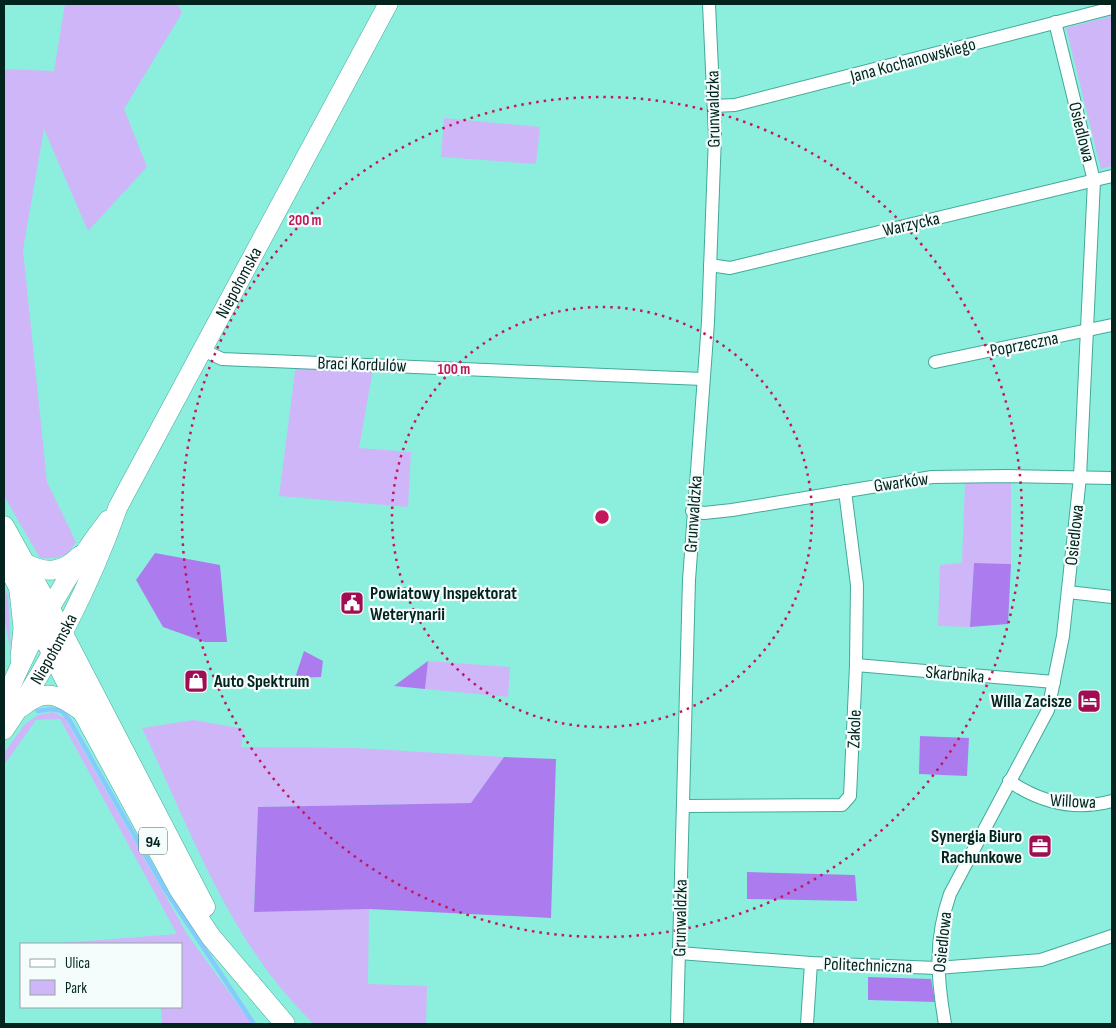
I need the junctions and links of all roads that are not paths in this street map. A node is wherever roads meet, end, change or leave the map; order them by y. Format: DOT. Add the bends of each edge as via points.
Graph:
graph roads {
  1 [pos="388,4"];
  2 [pos="709,4"];
  3 [pos="1112,8"];
  4 [pos="1055,22"];
  5 [pos="714,106"];
  6 [pos="1112,176"];
  7 [pos="1094,181"];
  8 [pos="710,265"];
  9 [pos="1112,325"];
  10 [pos="1086,332"];
  11 [pos="203,350"];
  12 [pos="935,362"];
  13 [pos="703,379"];
  14 [pos="1080,477"];
  15 [pos="1112,478"];
  16 [pos="845,491"];
  17 [pos="118,507"];
  18 [pos="692,511"];
  19 [pos="4,526"];
  20 [pos="84,552"];
  21 [pos="4,558"];
  22 [pos="25,563"];
  23 [pos="19,587"];
  24 [pos="1068,592"];
  25 [pos="1112,597"];
  26 [pos="50,609"];
  27 [pos="39,628"];
  28 [pos="62,632"];
  29 [pos="52,653"];
  30 [pos="856,665"];
  31 [pos="20,666"];
  32 [pos="1054,682"];
  33 [pos="10,708"];
  34 [pos="83,712"];
  35 [pos="4,730"];
  36 [pos="1009,781"];
  37 [pos="1112,801"];
  38 [pos="683,806"];
  39 [pos="1112,936"];
  40 [pos="679,953"];
  41 [pos="234,962"];
  42 [pos="811,963"];
  43 [pos="937,968"];
  44 [pos="285,1024"];
  45 [pos="677,1024"];
  46 [pos="807,1024"];
  47 [pos="945,1024"];
  1 -- 11 [label="main road, Niepołomska"];
  2 -- 5 [label="street, Grunwaldzka"];
  3 -- 4 [label="street, Jana Kochanowskiego"];
  4 -- 5 [label="street, Jana Kochanowskiego" via="735,105"];
  4 -- 7 [label="street, Osiedlowa"];
  5 -- 8 [label="street, Grunwaldzka"];
  6 -- 7 [label="street, Warzycka"];
  7 -- 8 [label="street, Warzycka" via="730,268"];
  7 -- 10 [label="street, Osiedlowa"];
  8 -- 13 [label="street, Grunwaldzka"];
  9 -- 10 [label="street, Poprzeczna"];
  10 -- 12 [label="street, Poprzeczna"];
  10 -- 14 [label="street, Osiedlowa"];
  11 -- 13 [label="street, Braci Kordulów" via="222,359"];
  11 -- 17 [label="main road, Niepołomska"];
  13 -- 18 [label="street, Grunwaldzka"];
  14 -- 15 [label="street, Gwarków"];
  14 -- 16 [label="street, Gwarków" via="932,477"];
  14 -- 24 [label="street, Osiedlowa"];
  16 -- 18 [label="street, Gwarków" via="732,510"];
  16 -- 30 [label="street, Zakole" via="856,585"];
  17 -- 20 [label="main road, Niepołomska"];
  17 -- 28 [label="main road, Niepołomska" via="100,558"];
  18 -- 38 [label="street, Grunwaldzka"];
  19 -- 22 [label="main road, 94"];
  20 -- 22 [label="main road" via="71,564 50,571 40,571"];
  20 -- 26 [label="main road, Niepołomska"];
  21 -- 23 [label="main road, 94"];
  22 -- 26 [label="main road, 94"];
  23 -- 27 [label="main road, 94"];
  23 -- 31 [label="main road" via="23,628"];
  24 -- 25 [label="street"];
  24 -- 32 [label="street, Osiedlowa"];
  26 -- 27 [label="main road, Niepołomska"];
  26 -- 28 [label="main road, 94"];
  27 -- 29 [label="main road, 94"];
  27 -- 31 [label="main road, Niepołomska"];
  28 -- 29 [label="main road, Niepołomska"];
  28 -- 41 [label="main road, 94"];
  29 -- 33 [label="main road, Niepołomska" via="40,676"];
  29 -- 34 [label="main road, 94"];
  30 -- 32 [label="street, Skarbnika"];
  30 -- 38 [label="street, Zakole" via="852,781 850,796 842,805"];
  31 -- 33 [label="main road, Niepołomska"];
  32 -- 36 [label="street, Osiedlowa" via="1048,710"];
  33 -- 34 [label="main road" via="54,695"];
  33 -- 35 [label="main road, Niepołomska"];
  34 -- 41 [label="main road, 94" via="179,889 212,937"];
  36 -- 37 [label="street, Willowa" via="1027,793 1063,804"];
  36 -- 43 [label="street, Osiedlowa" via="950,894 942,920"];
  38 -- 40 [label="street, Grunwaldzka"];
  39 -- 43 [label="street, Politechniczna" via="1041,960"];
  40 -- 42 [label="street, Politechniczna"];
  40 -- 45 [label="street, Grunwaldzka"];
  41 -- 44 [label="main road, 94"];
  42 -- 43 [label="street, Politechniczna"];
  42 -- 46 [label="street"];
  43 -- 47 [label="street, Osiedlowa"];
}
